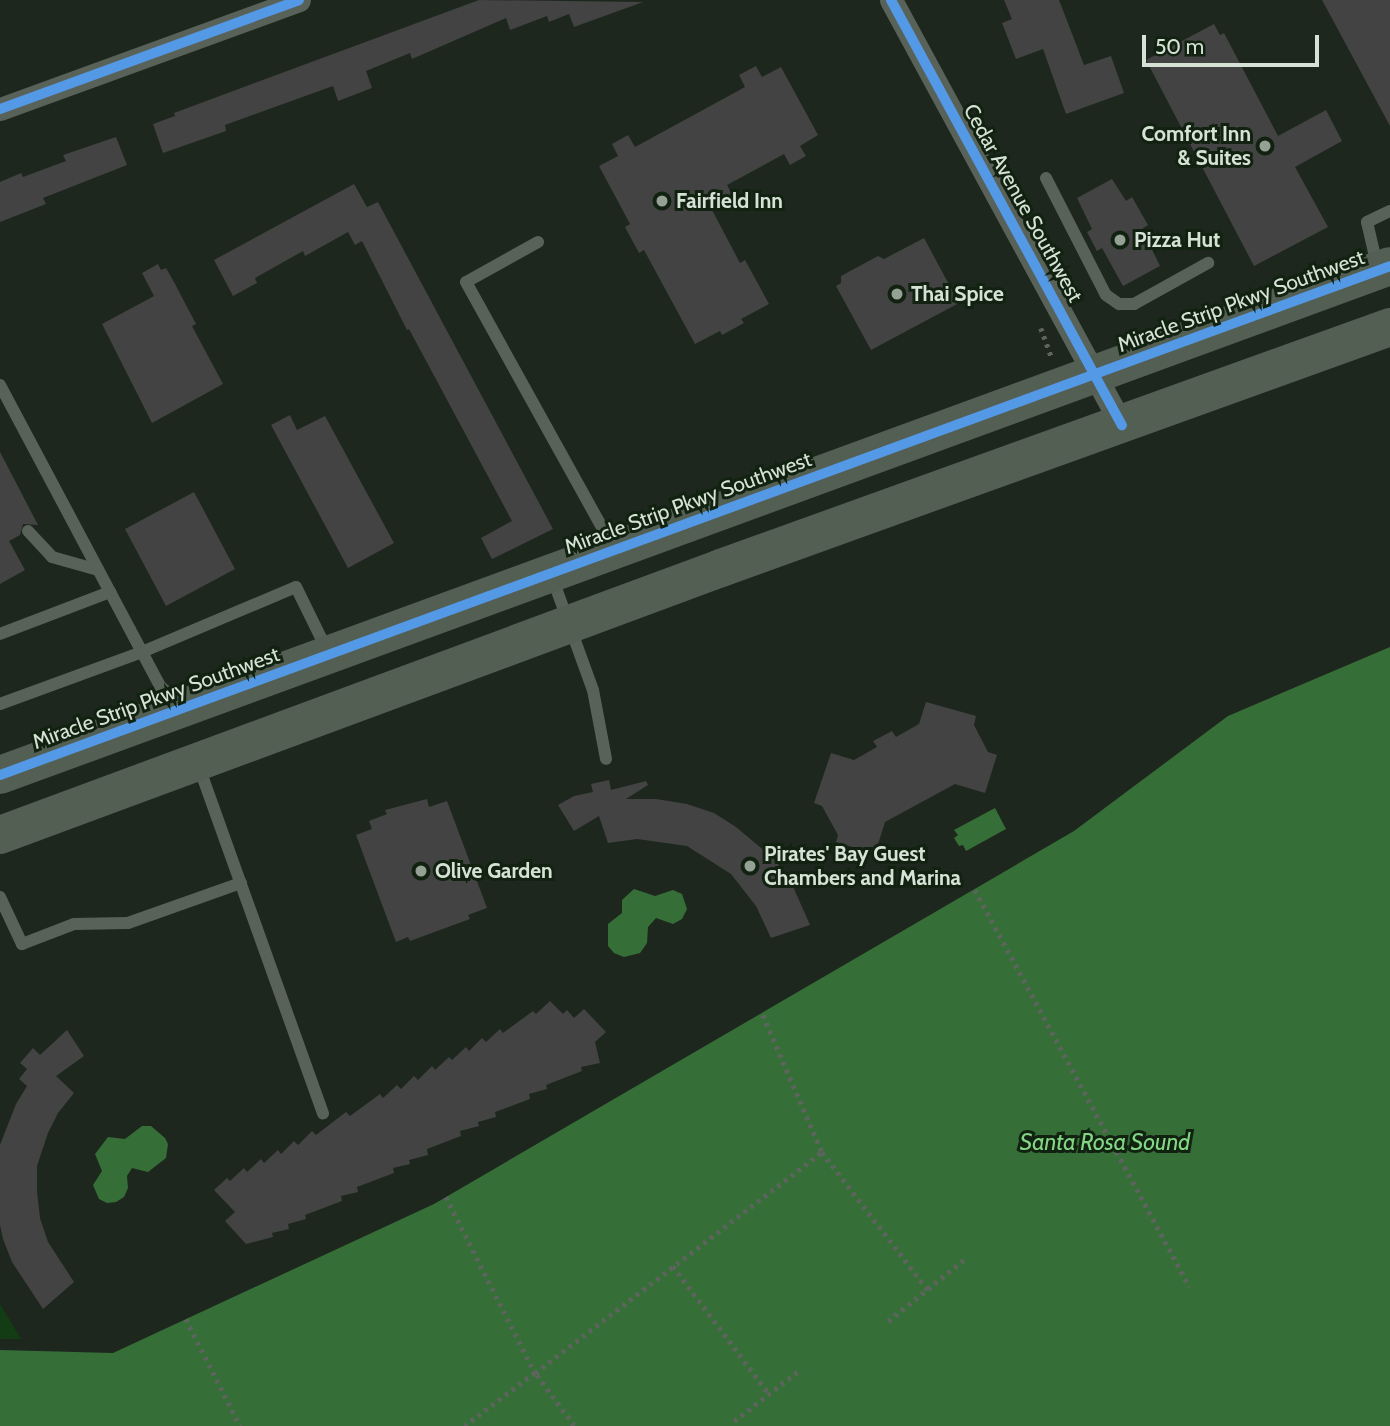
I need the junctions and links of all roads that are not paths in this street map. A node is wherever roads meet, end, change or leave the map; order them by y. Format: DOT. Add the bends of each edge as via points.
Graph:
graph roads {
  1 [pos="299,0"];
  2 [pos="891,0"];
  3 [pos="0,109"];
  4 [pos="1046,178"];
  5 [pos="1390,211"];
  6 [pos="538,242"];
  7 [pos="1208,263"];
  8 [pos="1384,268"];
  9 [pos="1390,327"];
  10 [pos="1095,374"];
  11 [pos="0,385"];
  12 [pos="12,407"];
  13 [pos="0,415"];
  14 [pos="1122,425"];
  15 [pos="28,531"];
  16 [pos="614,551"];
  17 [pos="98,570"];
  18 [pos="551,573"];
  19 [pos="110,592"];
  20 [pos="570,624"];
  21 [pos="0,634"];
  22 [pos="142,652"];
  23 [pos="329,655"];
  24 [pos="0,704"];
  25 [pos="184,708"];
  26 [pos="606,759"];
  27 [pos="198,763"];
  28 [pos="0,775"];
  29 [pos="0,835"];
  30 [pos="241,883"];
  31 [pos="0,897"];
  32 [pos="323,1113"];
  1 -- 3 [label="street"];
  2 -- 10 [label="street, Cedar Avenue Southwest"];
  4 -- 7 [label="lane" via="1106,295 1119,304 1134,304"];
  5 -- 8 [label="lane" via="1367,222"];
  6 -- 16 [label="lane" via="466,282"];
  8 -- 10 [label="highway, Miracle Strip Pkwy Southwest"];
  9 -- 14 [label="highway"];
  10 -- 14 [label="street, Cedar Avenue Southwest"];
  10 -- 16 [label="highway, Miracle Strip Pkwy Southwest"];
  11 -- 12 [label="lane"];
  12 -- 13 [label="lane"];
  12 -- 17 [label="lane"];
  14 -- 20 [label="highway"];
  15 -- 17 [label="lane" via="52,557"];
  16 -- 18 [label="highway, Miracle Strip Pkwy Southwest"];
  17 -- 19 [label="lane"];
  18 -- 20 [label="lane"];
  18 -- 23 [label="highway, Miracle Strip Pkwy Southwest"];
  19 -- 21 [label="lane"];
  19 -- 22 [label="lane"];
  20 -- 26 [label="lane" via="593,690"];
  20 -- 27 [label="highway"];
  22 -- 23 [label="lane" via="296,587"];
  22 -- 24 [label="lane"];
  22 -- 25 [label="lane" via="160,686"];
  23 -- 25 [label="highway, Miracle Strip Pkwy Southwest"];
  25 -- 28 [label="highway, Miracle Strip Pkwy Southwest"];
  27 -- 29 [label="highway"];
  27 -- 30 [label="lane"];
  30 -- 31 [label="lane" via="128,923 74,924 22,944"];
  30 -- 32 [label="lane"];
}
